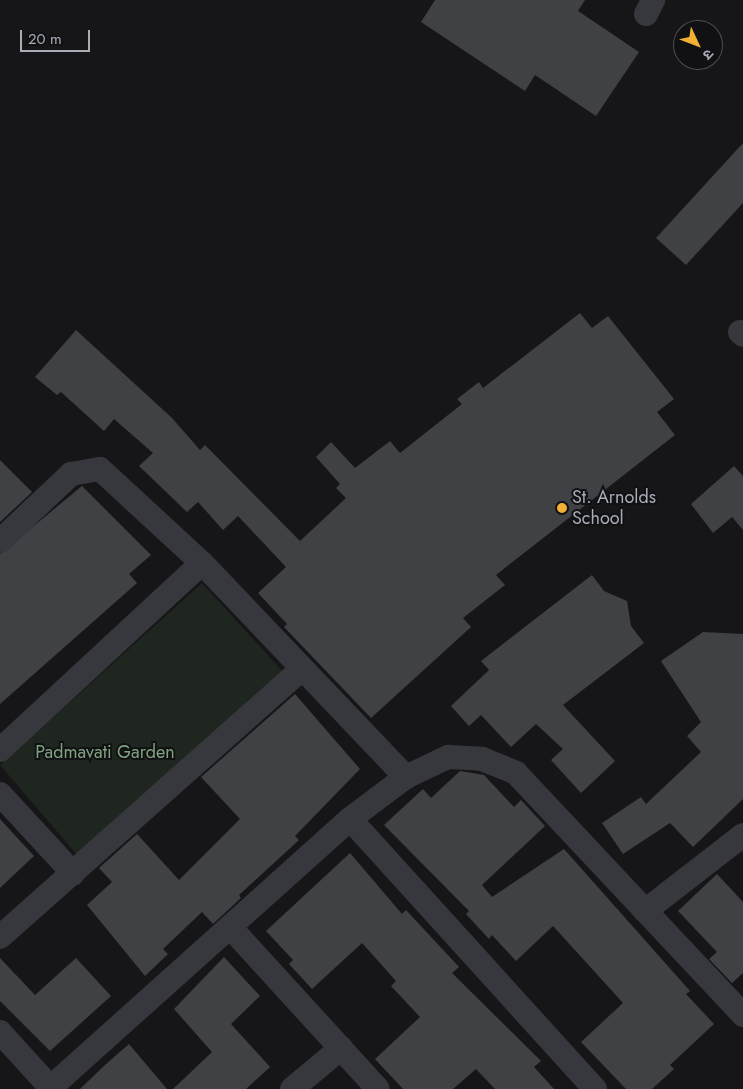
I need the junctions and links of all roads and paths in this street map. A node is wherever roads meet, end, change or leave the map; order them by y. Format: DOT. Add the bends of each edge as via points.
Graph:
graph roads {
  1 [pos="0,541"];
  2 [pos="202,563"];
  3 [pos="300,671"];
  4 [pos="0,750"];
  5 [pos="406,777"];
  6 [pos="0,794"];
  7 [pos="350,818"];
  8 [pos="741,841"];
  9 [pos="73,873"];
  10 [pos="645,911"];
  11 [pos="230,928"];
  12 [pos="0,937"];
  13 [pos="743,1015"];
  14 [pos="0,1032"];
  15 [pos="341,1048"];
  16 [pos="50,1088"];
  17 [pos="292,1089"];
  18 [pos="378,1089"];
  19 [pos="595,1089"];
  1 -- 2 [label="street" via="71,474 100,469"];
  2 -- 3 [label="street"];
  2 -- 4 [label="street"];
  3 -- 5 [label="street"];
  3 -- 9 [label="street"];
  5 -- 7 [label="street"];
  5 -- 10 [label="street" via="448,757 482,758 516,773"];
  6 -- 9 [label="street"];
  7 -- 11 [label="street"];
  7 -- 19 [label="street"];
  8 -- 10 [label="street"];
  9 -- 12 [label="street"];
  10 -- 13 [label="street"];
  11 -- 15 [label="street"];
  11 -- 16 [label="street"];
  14 -- 16 [label="street"];
  15 -- 17 [label="street"];
  15 -- 18 [label="street"];
}
